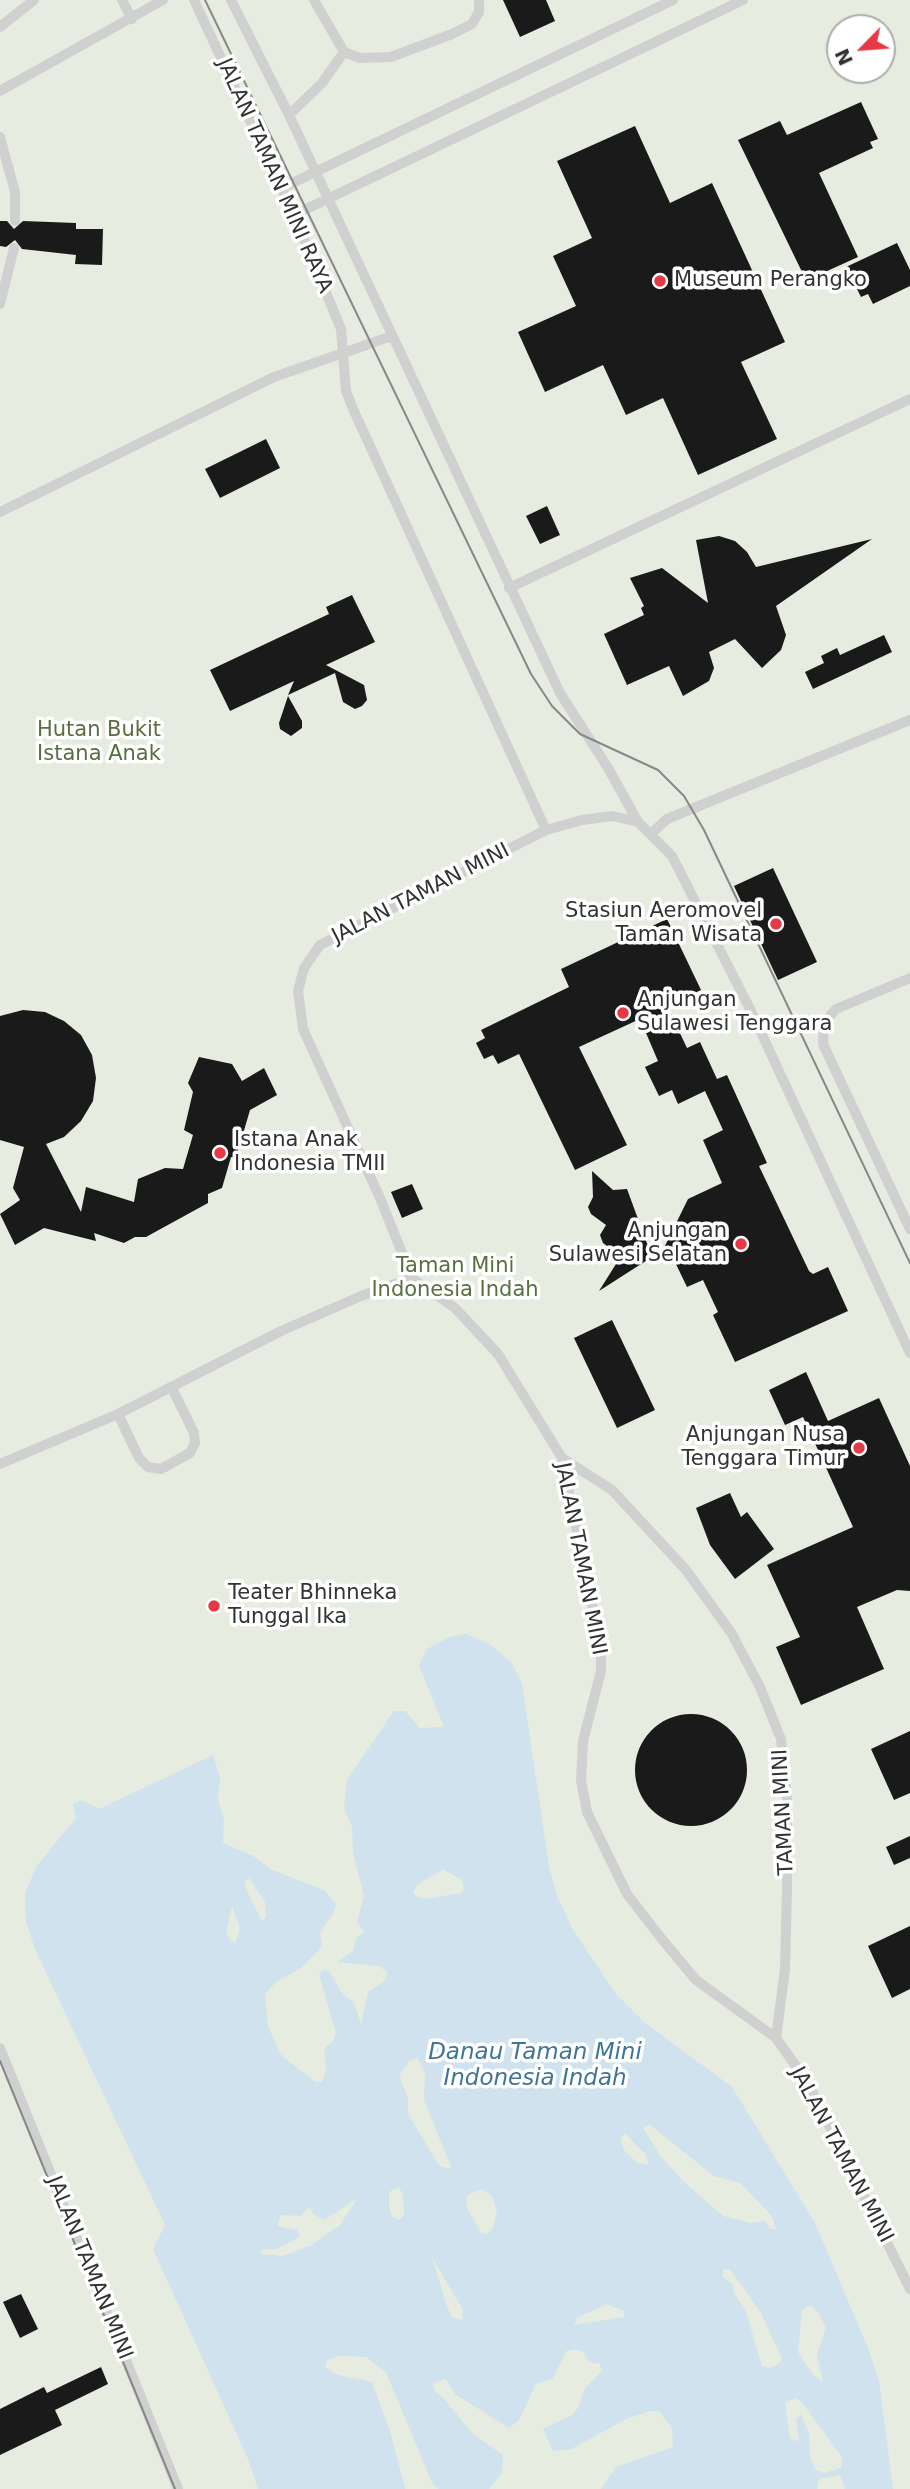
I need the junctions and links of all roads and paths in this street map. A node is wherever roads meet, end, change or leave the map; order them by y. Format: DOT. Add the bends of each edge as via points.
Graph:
graph roads {
  1 [pos="34,0"];
  2 [pos="121,0"];
  3 [pos="163,0"];
  4 [pos="194,0"];
  5 [pos="231,0"];
  6 [pos="314,0"];
  7 [pos="479,0"];
  8 [pos="673,0"];
  9 [pos="743,0"];
  10 [pos="132,19"];
  11 [pos="0,27"];
  12 [pos="344,52"];
  13 [pos="0,91"];
  14 [pos="289,115"];
  15 [pos="0,137"];
  16 [pos="316,172"];
  17 [pos="282,188"];
  18 [pos="328,198"];
  19 [pos="294,215"];
  20 [pos="15,221"];
  21 [pos="14,248"];
  22 [pos="0,304"];
  23 [pos="392,336"];
  24 [pos="344,355"];
  25 [pos="910,400"];
  26 [pos="0,512"];
  27 [pos="509,588"];
  28 [pos="910,720"];
  29 [pos="638,822"];
  30 [pos="546,830"];
  31 [pos="652,833"];
  32 [pos="910,978"];
  33 [pos="910,1229"];
  34 [pos="412,1278"];
  35 [pos="910,1353"];
  36 [pos="172,1388"];
  37 [pos="118,1414"];
  38 [pos="562,1458"];
  39 [pos="0,1464"];
  40 [pos="776,2038"];
  41 [pos="0,2048"];
  42 [pos="910,2290"];
  43 [pos="178,2489"];
  1 -- 11 [label="lane"];
  2 -- 10 [label="lane"];
  3 -- 10 [label="lane"];
  4 -- 17 [label="lane, JALAN TAMAN MINI RAYA"];
  5 -- 14 [label="lane, JALAN TAMAN MINI RAYA"];
  6 -- 12 [label="lane"];
  7 -- 12 [label="lane" via="479,12 471,24 428,46 391,57 360,58"];
  8 -- 16 [label="lane"];
  9 -- 18 [label="lane"];
  10 -- 13 [label="lane"];
  12 -- 14 [label="lane" via="322,83"];
  14 -- 16 [label="lane, JALAN TAMAN MINI RAYA"];
  15 -- 20 [label="lane" via="15,192"];
  16 -- 17 [label="lane"];
  16 -- 18 [label="lane, JALAN TAMAN MINI RAYA"];
  17 -- 19 [label="lane, JALAN TAMAN MINI RAYA"];
  18 -- 19 [label="lane"];
  18 -- 23 [label="lane, JALAN TAMAN MINI RAYA"];
  19 -- 24 [label="lane, JALAN TAMAN MINI RAYA" via="341,330"];
  21 -- 22 [label="lane"];
  23 -- 24 [label="lane"];
  23 -- 27 [label="lane"];
  24 -- 26 [label="lane" via="274,377"];
  24 -- 30 [label="lane" via="346,391 353,409"];
  25 -- 27 [label="lane"];
  27 -- 29 [label="lane" via="560,693"];
  28 -- 31 [label="lane" via="667,819"];
  29 -- 30 [label="lane, JALAN TAMAN MINI" via="613,816"];
  29 -- 31 [label="lane"];
  30 -- 34 [label="lane, JALAN TAMAN MINI" via="320,945 304,968 298,991 303,1029"];
  31 -- 35 [label="lane" via="672,856 751,1011"];
  32 -- 33 [label="lane" via="836,1009 824,1023 823,1044"];
  34 -- 36 [label="lane" via="281,1331"];
  34 -- 38 [label="lane, JALAN TAMAN MINI" via="455,1308 498,1354"];
  36 -- 37 [label="lane"];
  36 -- 37 [label="lane" via="195,1444 190,1453 161,1469 148,1467 139,1458"];
  37 -- 39 [label="lane"];
  38 -- 40 [label="lane, JALAN TAMAN MINI" via="601,1649 601,1671 583,1741 581,1780 587,1812 627,1894 696,1980"];
  38 -- 40 [label="lane, TAMAN MINI" via="612,1490 686,1570 732,1634 781,1739 787,1797 787,1902"];
  40 -- 42 [label="lane, JALAN TAMAN MINI" via="808,2083"];
  41 -- 43 [label="lane, JALAN TAMAN MINI"];
}
